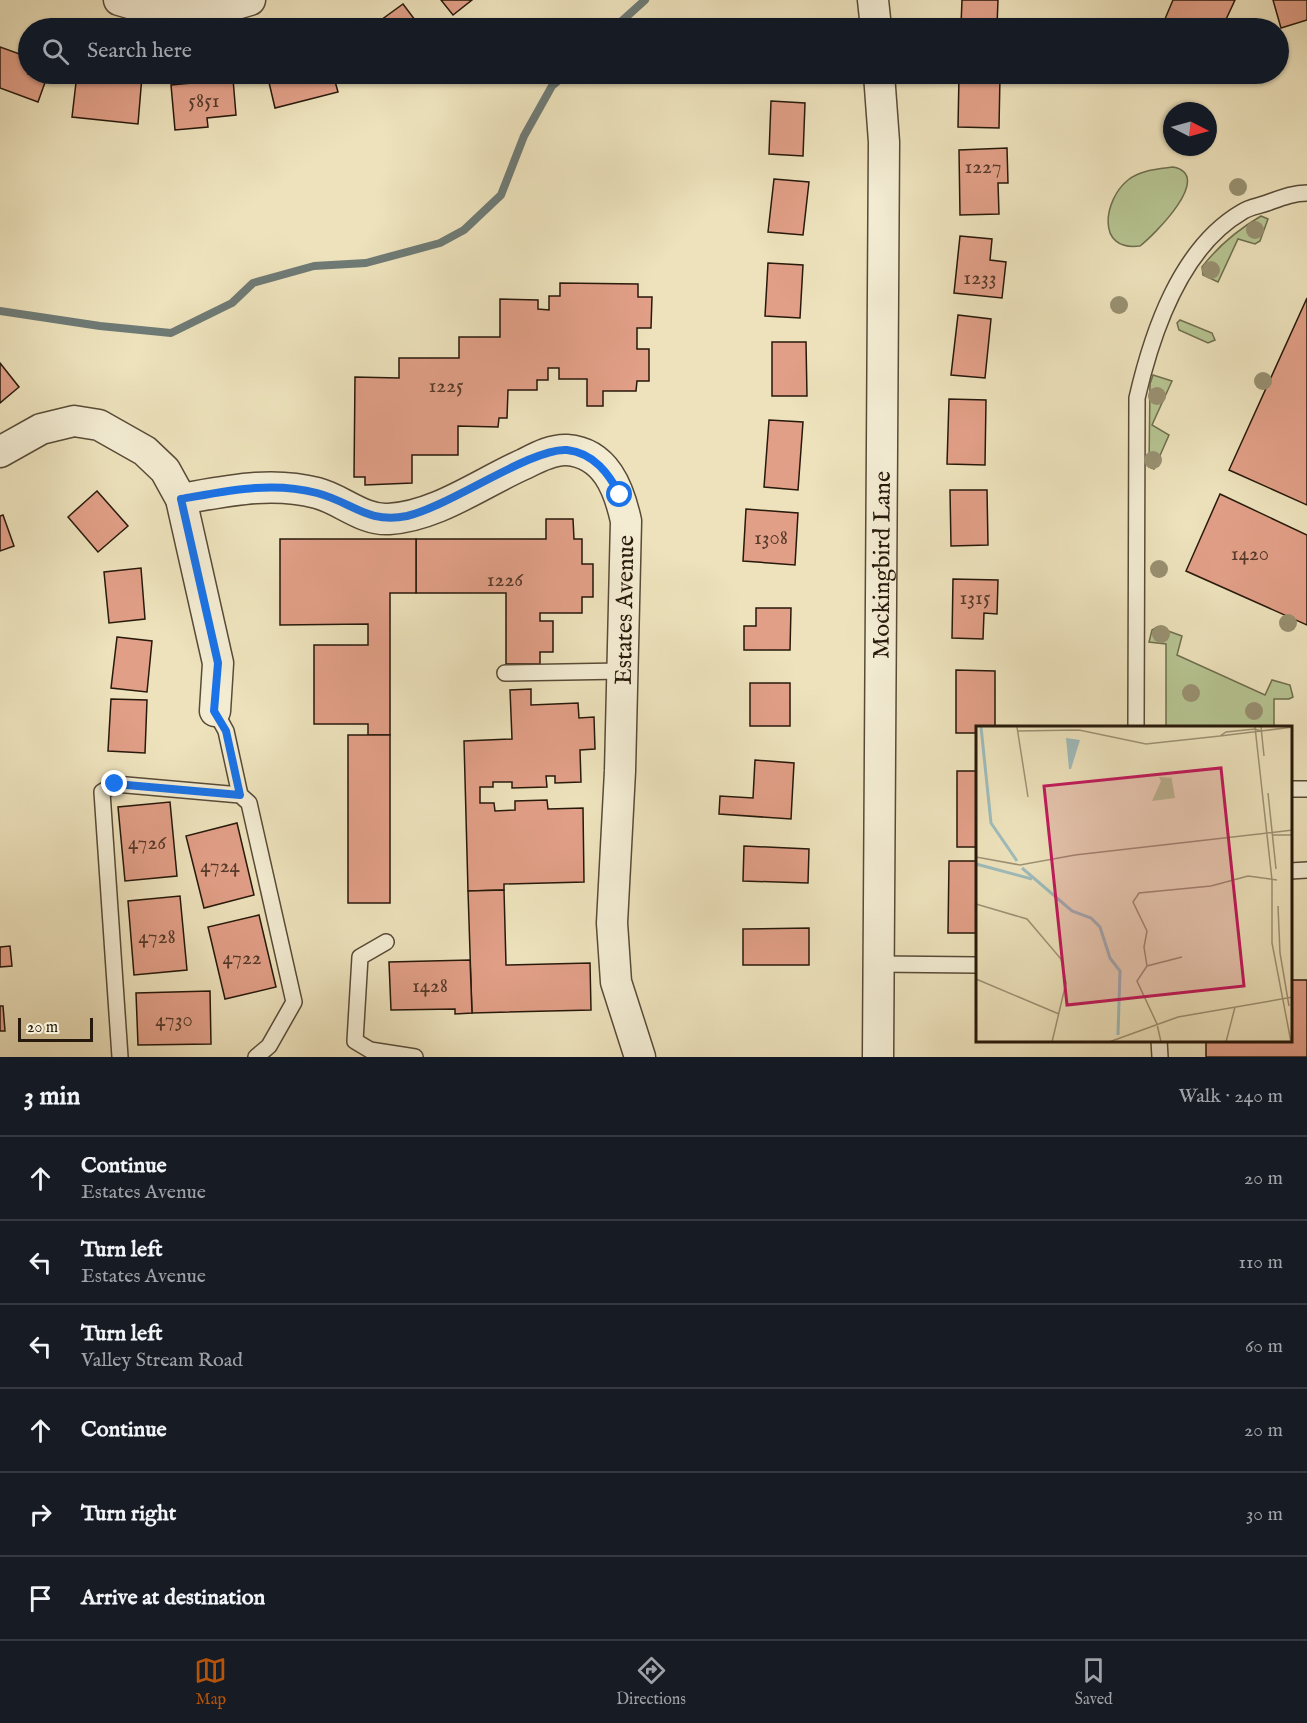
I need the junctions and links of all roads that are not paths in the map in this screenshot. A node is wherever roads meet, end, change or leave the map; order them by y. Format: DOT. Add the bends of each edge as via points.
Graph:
graph roads {
  1 [pos="120,0"];
  2 [pos="250,0"];
  3 [pos="873,0"];
  4 [pos="875,18"];
  5 [pos="880,84"];
  6 [pos="1307,193"];
  7 [pos="0,452"];
  8 [pos="181,499"];
  9 [pos="622,671"];
  10 [pos="505,673"];
  11 [pos="214,711"];
  12 [pos="1136,726"];
  13 [pos="240,795"];
  14 [pos="1307,870"];
  15 [pos="1292,871"];
  16 [pos="386,942"];
  17 [pos="878,964"];
  18 [pos="976,965"];
  19 [pos="272,1052"];
  20 [pos="120,1057"];
  21 [pos="256,1057"];
  22 [pos="415,1057"];
  23 [pos="640,1057"];
  24 [pos="878,1057"];
  1 -- 2 [label="street" via="196,10"];
  3 -- 4 [label="street"];
  5 -- 17 [label="street, Mockingbird Lane" via="884,142"];
  6 -- 12 [label="lane" via="1243,211 1216,231 1180,278 1149,347 1137,398"];
  7 -- 8 [label="street" via="54,423 99,425 145,451 165,470"];
  8 -- 9 [label="street, Estates Avenue" via="255,486 298,490 318,493 366,515 387,519 439,506 546,454 567,450 589,458 606,470 620,495 626,521"];
  8 -- 11 [label="street" via="218,663"];
  9 -- 10 [label="lane"];
  9 -- 23 [label="street, Estates Avenue" via="612,923 616,982"];
  11 -- 13 [label="lane" via="226,731"];
  13 -- 19 [label="lane" via="249,803 294,1002"];
  13 -- 20 [label="lane" via="115,784 102,792"];
  14 -- 15 [label="lane"];
  16 -- 22 [label="lane" via="360,957 355,1041 370,1050"];
  17 -- 18 [label="lane"];
  17 -- 24 [label="street, Mockingbird Lane"];
  19 -- 21 [label="lane"];
}
